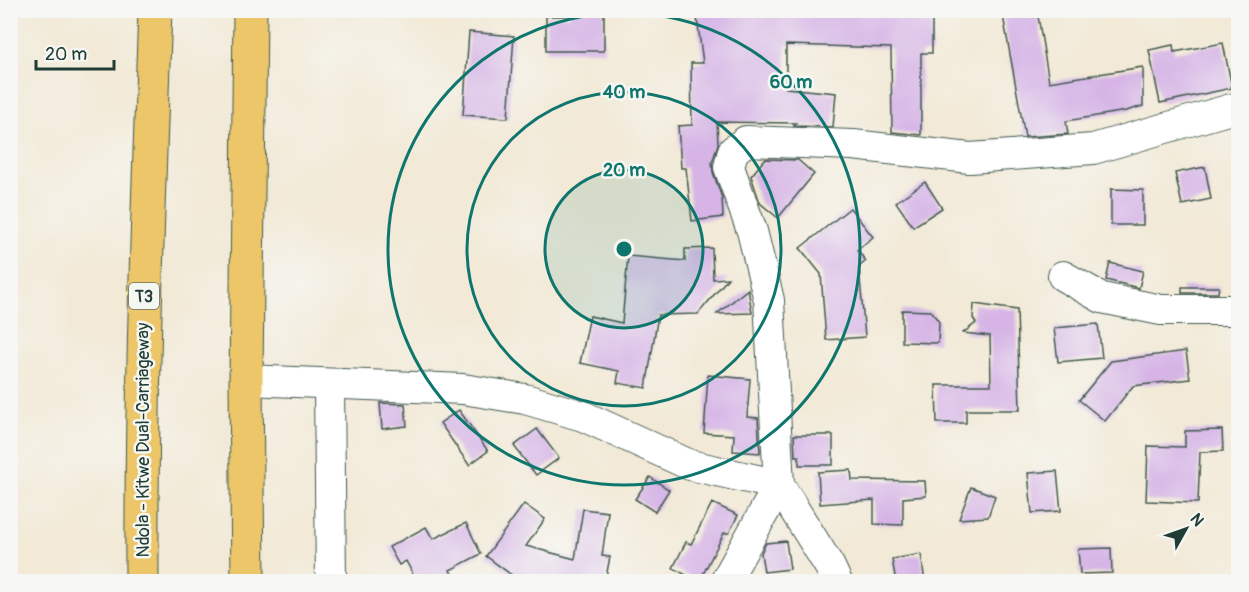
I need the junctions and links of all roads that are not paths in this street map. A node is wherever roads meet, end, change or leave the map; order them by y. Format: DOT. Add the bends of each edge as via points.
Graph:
graph roads {
  1 [pos="155,10"];
  2 [pos="250,10"];
  3 [pos="1239,107"];
  4 [pos="1063,276"];
  5 [pos="1239,310"];
  6 [pos="246,380"];
  7 [pos="329,384"];
  8 [pos="779,484"];
  9 [pos="142,582"];
  10 [pos="248,582"];
  11 [pos="331,582"];
  12 [pos="725,582"];
  13 [pos="837,582"];
  1 -- 9 [label="highway, Ndola - Kitwe Dual-Carriageway / T3" via="144,298"];
  2 -- 6 [label="highway"];
  3 -- 8 [label="street" via="1093,149 970,158 853,145 746,141 733,151 729,167 752,231 769,300"];
  4 -- 5 [label="street" via="1102,298 1161,310"];
  6 -- 7 [label="street"];
  6 -- 10 [label="highway"];
  7 -- 8 [label="street" via="463,389 525,399 583,417 690,465"];
  7 -- 11 [label="street"];
  8 -- 12 [label="street"];
  8 -- 13 [label="street"];
}
